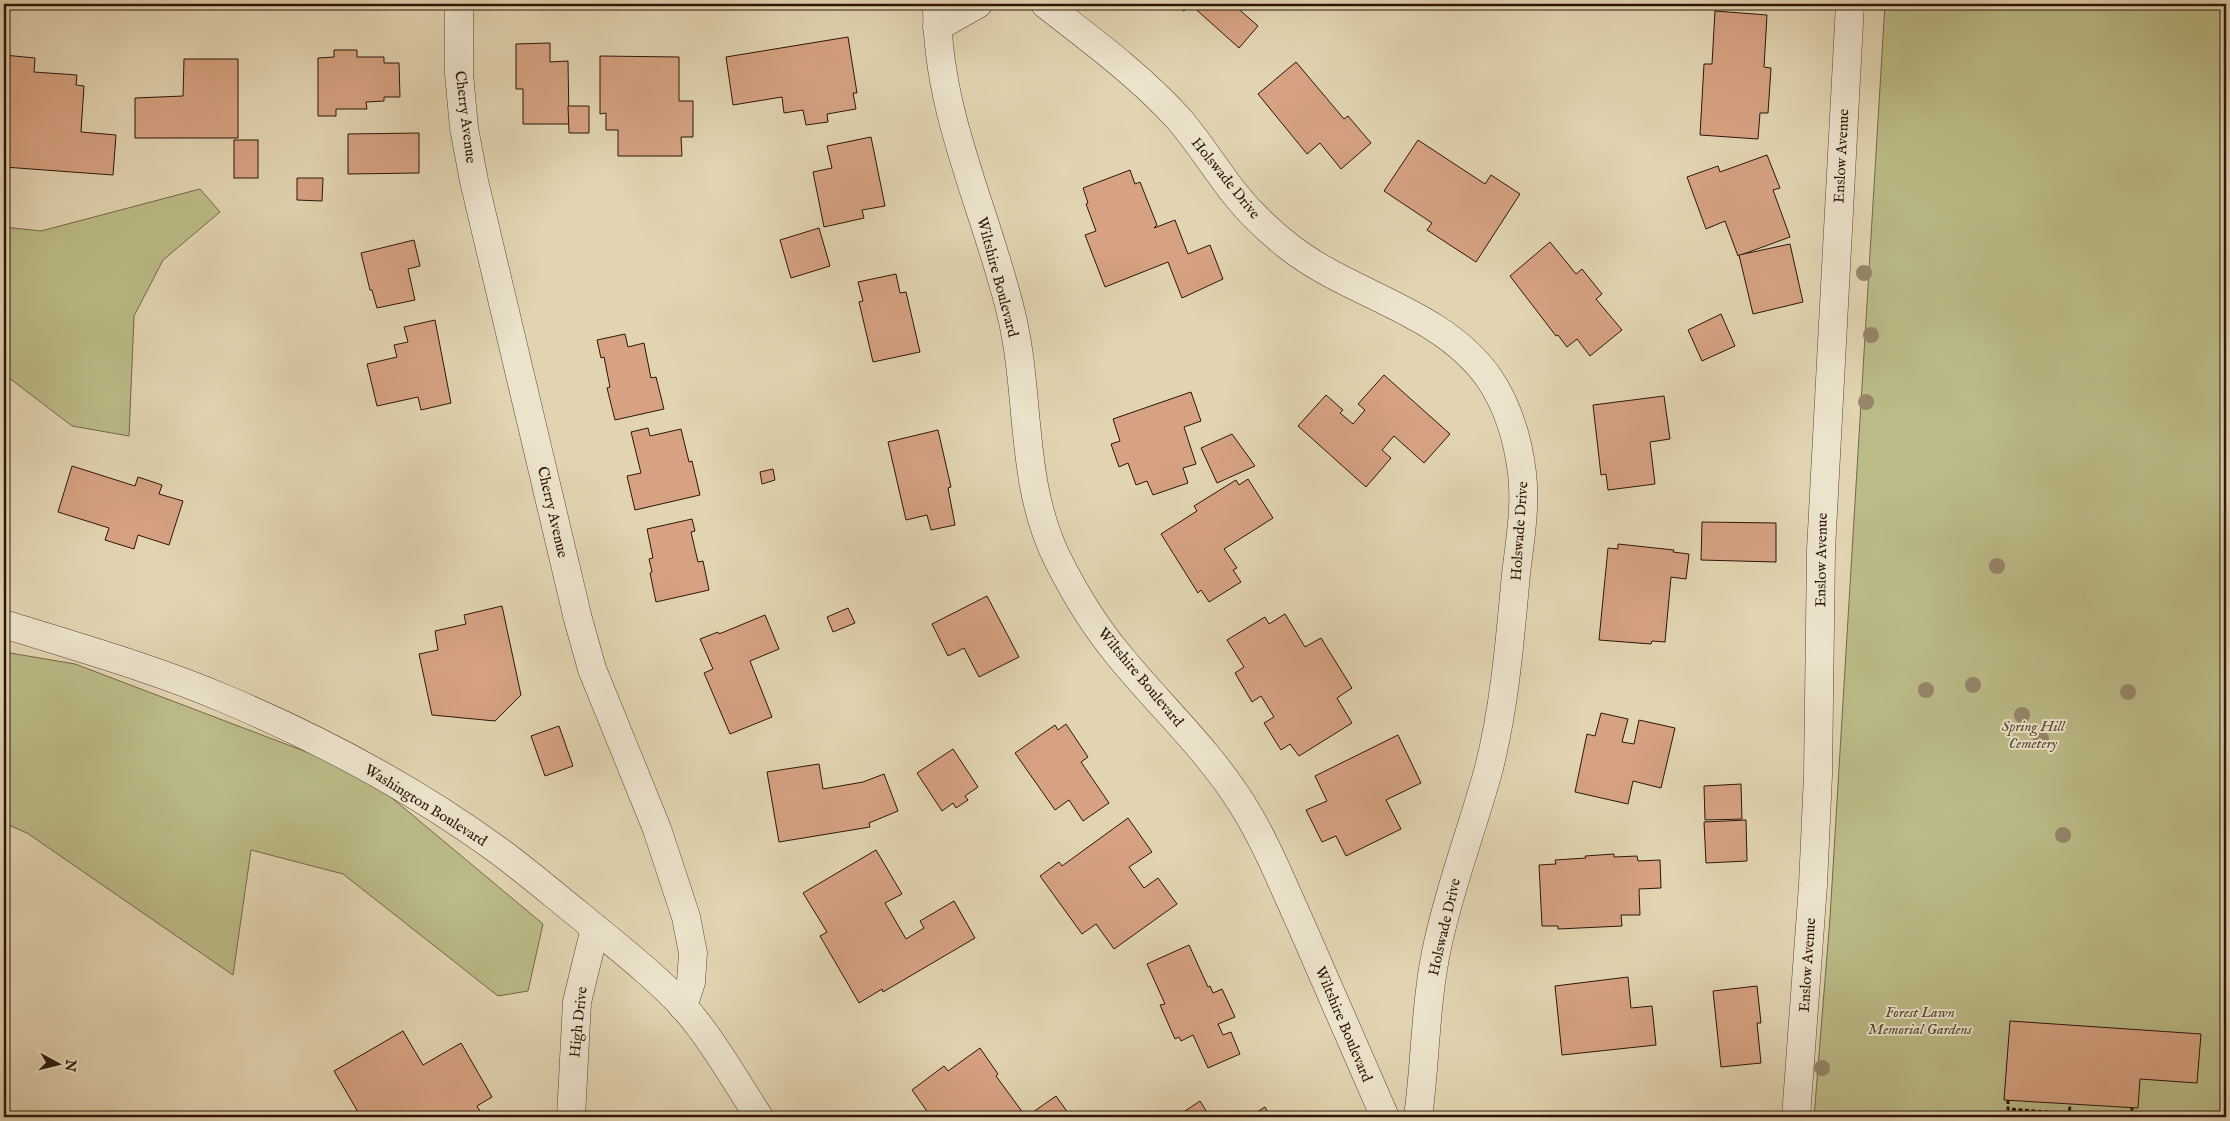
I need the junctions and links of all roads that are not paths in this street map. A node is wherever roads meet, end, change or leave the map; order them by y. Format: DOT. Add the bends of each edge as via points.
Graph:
graph roads {
  1 [pos="459,4"];
  2 [pos="978,4"];
  3 [pos="1045,4"];
  4 [pos="1850,4"];
  5 [pos="937,16"];
  6 [pos="4,624"];
  7 [pos="595,928"];
  8 [pos="683,1007"];
  9 [pos="571,1117"];
  10 [pos="758,1117"];
  11 [pos="1385,1117"];
  12 [pos="1418,1117"];
  13 [pos="1796,1117"];
  1 -- 8 [label="street, Cherry Avenue" via="459,74 464,128 474,181 592,668 657,829 686,917 693,953 691,982"];
  2 -- 5 [label="street"];
  3 -- 12 [label="street, Holswade Drive" via="1155,93 1182,122 1236,194 1288,246 1325,272 1428,324 1463,348 1489,378 1517,439 1523,476 1522,516 1502,705 1489,765 1437,946"];
  4 -- 13 [label="street, Enslow Avenue" via="1821,550 1818,775"];
  5 -- 11 [label="street, Wiltshire Boulevard" via="940,65 956,135 1012,315 1028,449 1039,506 1056,557 1083,606 1116,652 1214,762 1243,806 1269,854"];
  6 -- 7 [label="street, Washington Boulevard" via="84,648 222,698 287,726 426,802 499,851"];
  7 -- 8 [label="street, Washington Boulevard" via="637,962"];
  7 -- 9 [label="street, High Drive" via="577,1002"];
  8 -- 10 [label="street, Washington Boulevard"];
}
